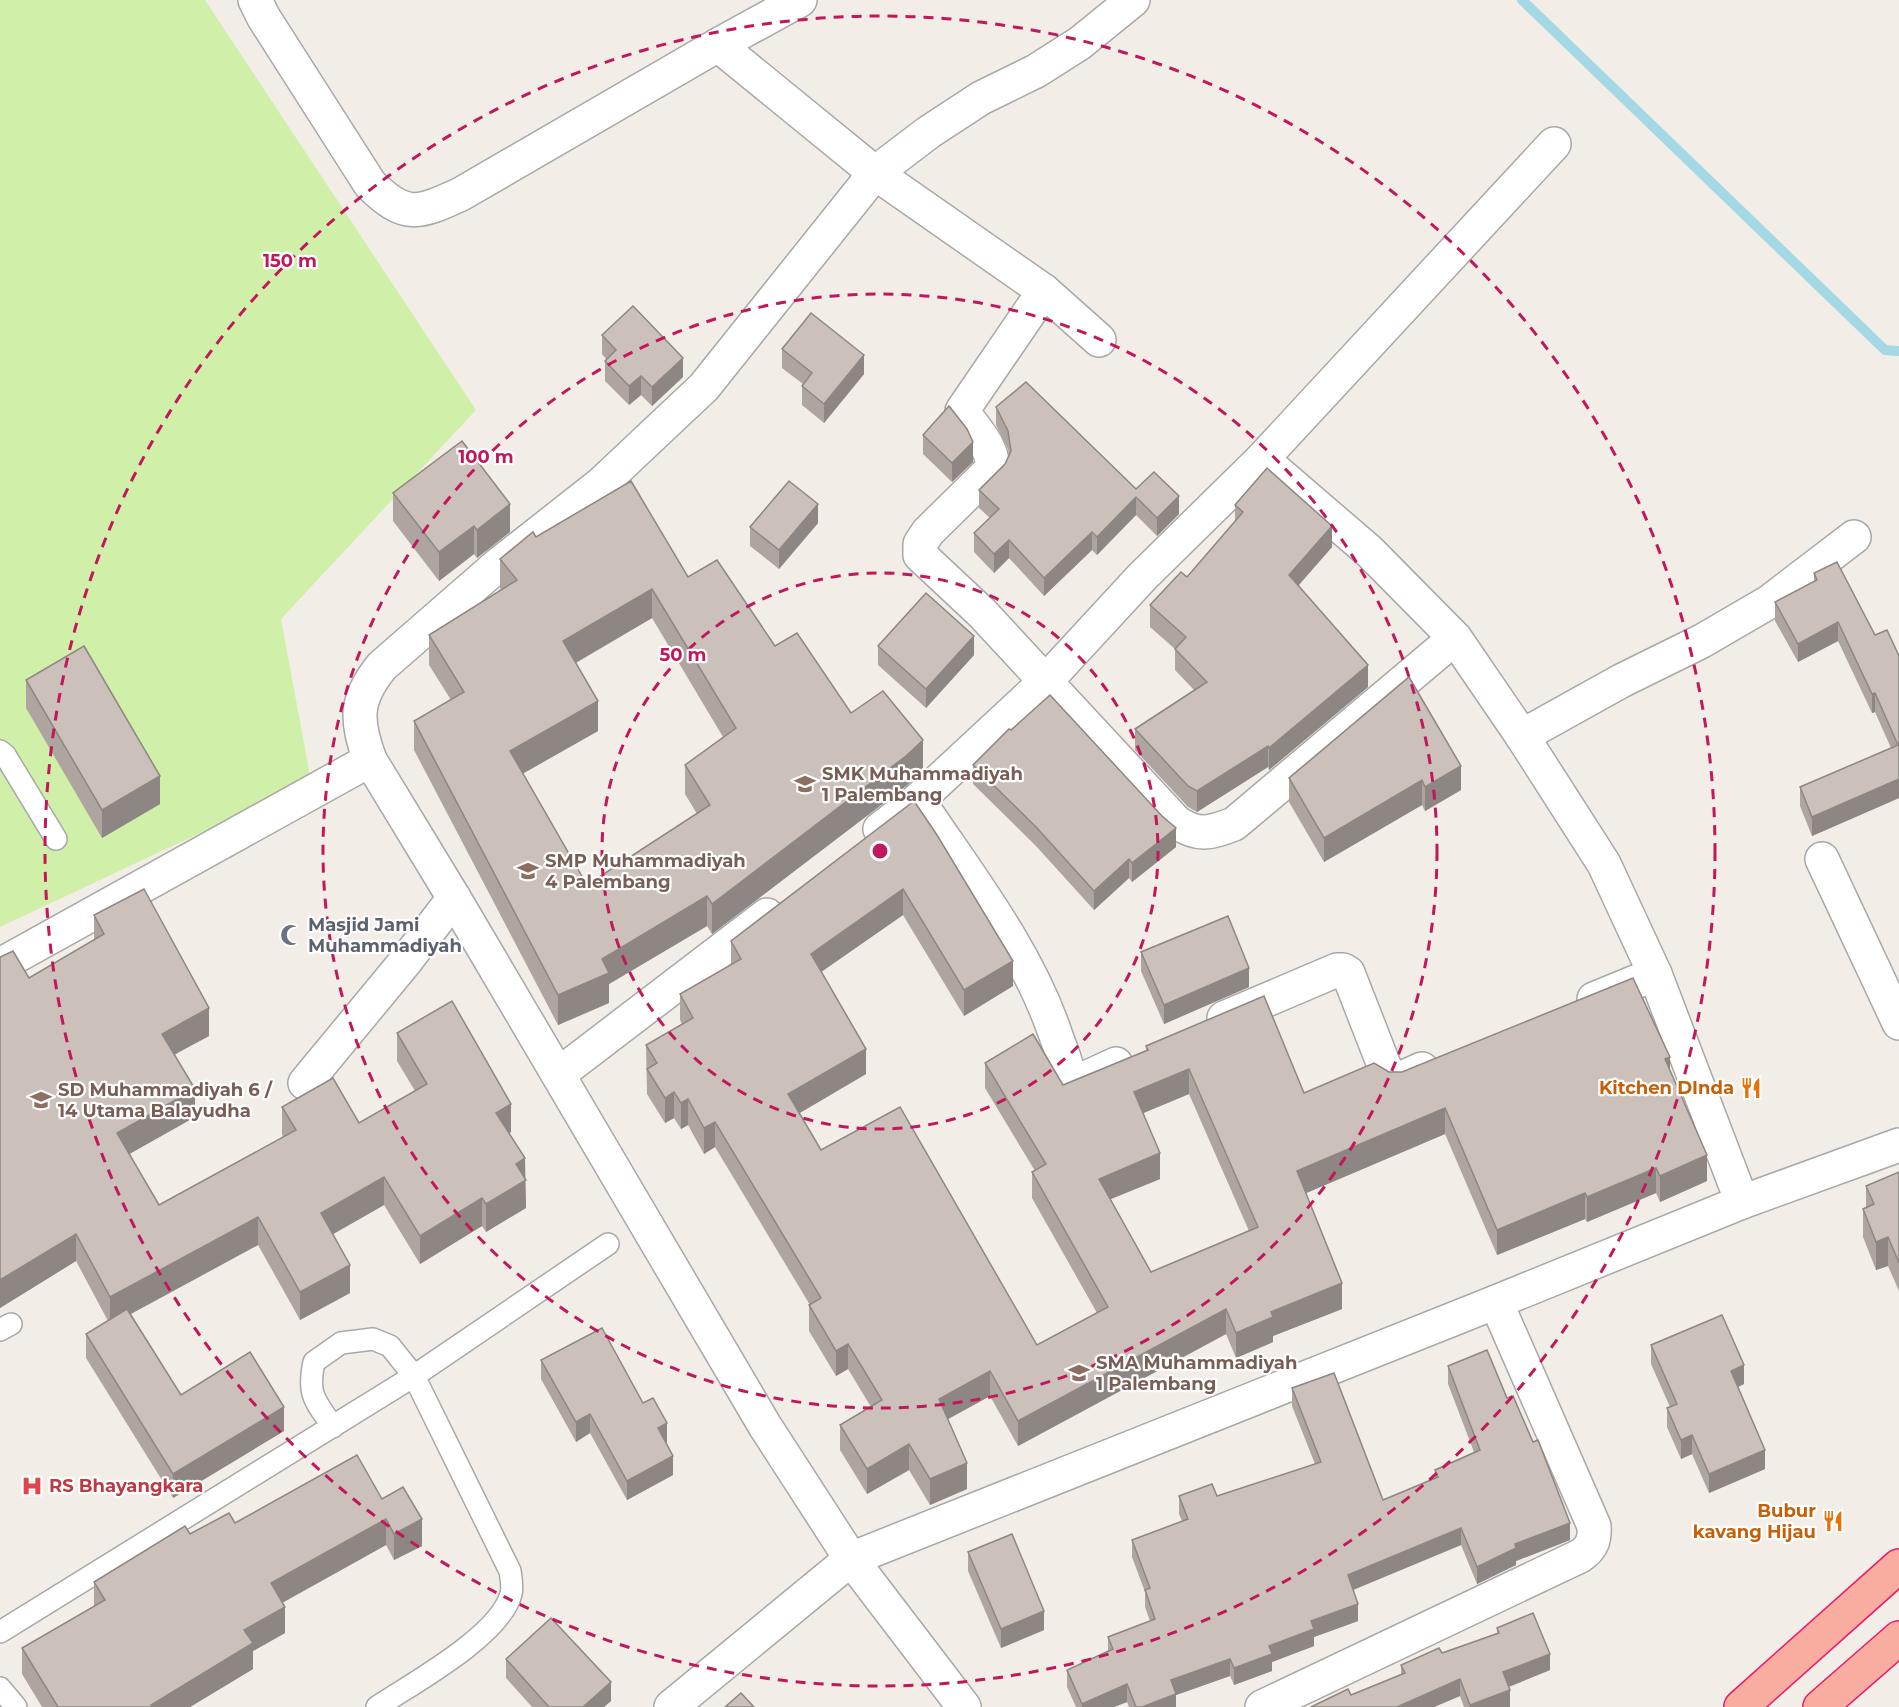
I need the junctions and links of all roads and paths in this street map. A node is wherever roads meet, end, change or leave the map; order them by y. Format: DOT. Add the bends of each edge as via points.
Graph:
graph roads {
  1 [pos="255,0"];
  2 [pos="1133,0"];
  3 [pos="784,4"];
  4 [pos="718,45"];
  5 [pos="1554,144"];
  6 [pos="875,172"];
  7 [pos="1044,291"];
  8 [pos="1099,340"];
  9 [pos="1262,459"];
  10 [pos="1854,537"];
  11 [pos="1455,638"];
  12 [pos="1046,681"];
  13 [pos="1522,736"];
  14 [pos="0,751"];
  15 [pos="370,760"];
  16 [pos="918,800"];
  17 [pos="56,839"];
  18 [pos="861,843"];
  19 [pos="1822,859"];
  20 [pos="795,894"];
  21 [pos="454,897"];
  22 [pos="0,964"];
  23 [pos="1655,974"];
  24 [pos="1567,1009"];
  25 [pos="1899,1023"];
  26 [pos="1195,1030"];
  27 [pos="1140,1054"];
  28 [pos="1447,1058"];
  29 [pos="559,1074"];
  30 [pos="305,1083"];
  31 [pos="1899,1145"];
  32 [pos="1742,1202"];
  33 [pos="608,1244"];
  34 [pos="1496,1302"];
  35 [pos="414,1376"];
  36 [pos="333,1427"];
  37 [pos="851,1559"];
  38 [pos="1899,1566"];
  39 [pos="0,1632"];
  40 [pos="1899,1638"];
  41 [pos="0,1688"];
  42 [pos="16,1707"];
  43 [pos="377,1707"];
  44 [pos="671,1707"];
  45 [pos="964,1707"];
  46 [pos="1262,1707"];
  47 [pos="1742,1707"];
  48 [pos="1820,1707"];
  1 -- 4 [label="street" via="370,184 385,199 414,211 461,194"];
  2 -- 6 [label="street" via="1080,43 1036,71 981,98"];
  3 -- 4 [label="street"];
  4 -- 6 [label="street"];
  5 -- 9 [label="street"];
  6 -- 7 [label="street"];
  6 -- 15 [label="street" via="704,387 601,484 498,565 382,666 362,698 362,739"];
  7 -- 8 [label="street"];
  7 -- 12 [label="street" via="962,411 989,449 992,469 928,532 920,544 920,555"];
  9 -- 11 [label="street" via="1369,551"];
  9 -- 12 [label="street" via="1142,578"];
  10 -- 13 [label="street" via="1769,602"];
  11 -- 12 [label="street" via="1234,824 1204,833 1189,831 1176,822"];
  11 -- 13 [label="street"];
  12 -- 16 [label="street"];
  13 -- 23 [label="street" via="1604,864"];
  14 -- 17 [label="lane"];
  15 -- 21 [label="street"];
  15 -- 22 [label="street"];
  16 -- 18 [label="street"];
  16 -- 27 [label="street" via="1005,931 1045,1002 1071,1080 1077,1082"];
  19 -- 25 [label="street"];
  20 -- 29 [label="street"];
  21 -- 29 [label="street"];
  21 -- 30 [label="street"];
  23 -- 24 [label="street"];
  23 -- 32 [label="street"];
  26 -- 28 [label="street" via="1340,969 1348,973 1389,1078 1400,1079"];
  29 -- 37 [label="street" via="765,1426"];
  31 -- 32 [label="street"];
  32 -- 34 [label="street"];
  33 -- 35 [label="lane"];
  34 -- 37 [label="street"];
  34 -- 46 [label="street" via="1594,1526 1593,1544 1580,1556"];
  35 -- 36 [label="lane"];
  35 -- 36 [label="lane" via="390,1346 373,1339 340,1343 314,1362 310,1380 311,1395"];
  35 -- 43 [label="lane" via="510,1571 512,1592 504,1609 476,1641"];
  36 -- 39 [label="lane"];
  37 -- 44 [label="street"];
  37 -- 45 [label="street"];
  38 -- 47 [label="highway"];
  40 -- 48 [label="highway"];
  41 -- 42 [label="lane"];
}
